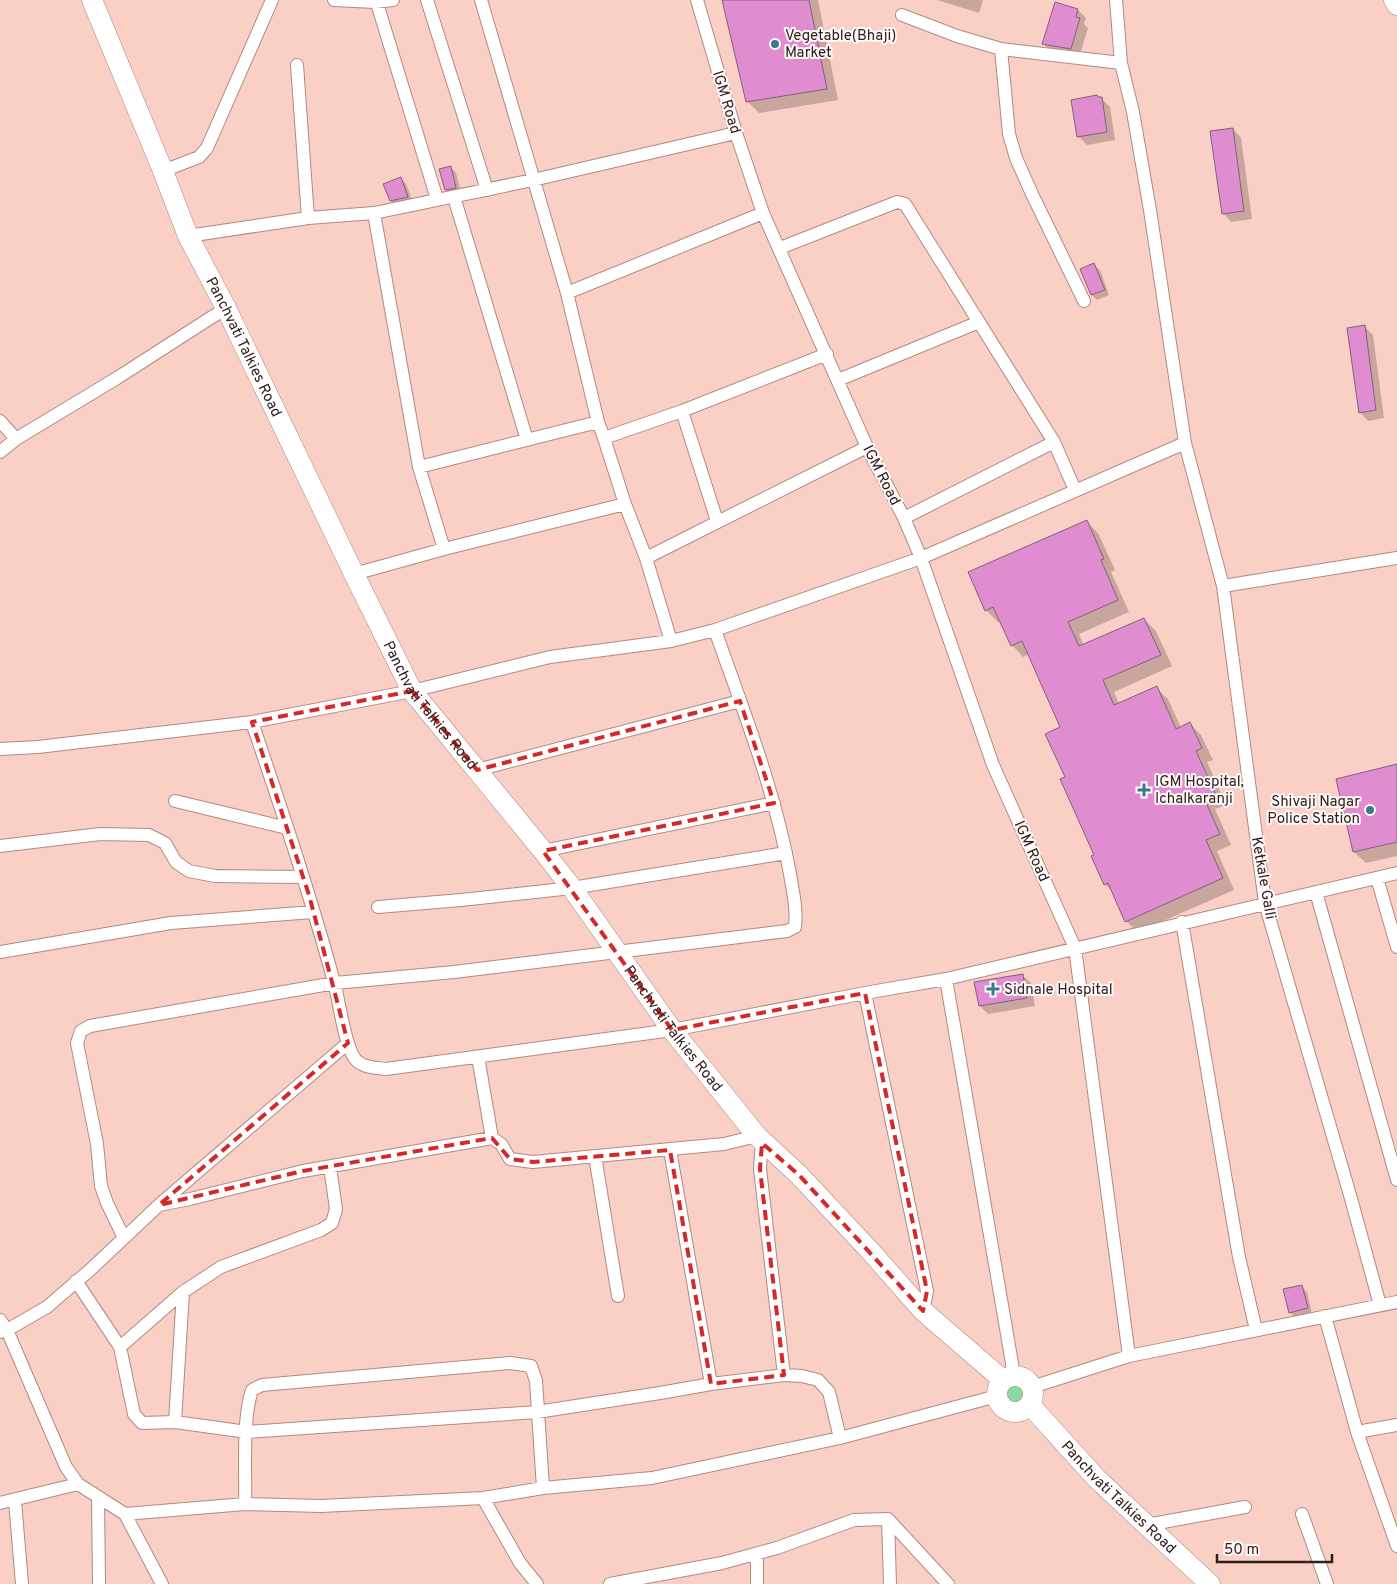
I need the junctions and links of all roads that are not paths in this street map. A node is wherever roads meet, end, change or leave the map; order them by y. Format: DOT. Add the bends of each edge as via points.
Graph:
graph roads {
  1 [pos="92,0"];
  2 [pos="272,0"];
  3 [pos="334,0"];
  4 [pos="392,0"];
  5 [pos="428,0"];
  6 [pos="481,0"];
  7 [pos="696,0"];
  8 [pos="1116,0"];
  9 [pos="1394,0"];
  10 [pos="375,1"];
  11 [pos="1397,5"];
  12 [pos="902,15"];
  13 [pos="1001,49"];
  14 [pos="1121,63"];
  15 [pos="297,65"];
  16 [pos="736,133"];
  17 [pos="163,171"];
  18 [pos="533,180"];
  19 [pos="487,190"];
  20 [pos="454,197"];
  21 [pos="438,199"];
  22 [pos="374,213"];
  23 [pos="763,213"];
  24 [pos="308,218"];
  25 [pos="188,236"];
  26 [pos="780,248"];
  27 [pos="567,293"];
  28 [pos="1084,301"];
  29 [pos="226,308"];
  30 [pos="979,322"];
  31 [pos="827,354"];
  32 [pos="838,380"];
  33 [pos="682,411"];
  34 [pos="0,421"];
  35 [pos="598,422"];
  36 [pos="604,438"];
  37 [pos="16,439"];
  38 [pos="528,440"];
  39 [pos="1054,442"];
  40 [pos="1184,443"];
  41 [pos="867,447"];
  42 [pos="0,452"];
  43 [pos="420,467"];
  44 [pos="1075,490"];
  45 [pos="625,504"];
  46 [pos="904,518"];
  47 [pos="718,521"];
  48 [pos="444,549"];
  49 [pos="646,558"];
  50 [pos="921,558"];
  51 [pos="1397,558"];
  52 [pos="354,574"];
  53 [pos="1223,586"];
  54 [pos="715,630"];
  55 [pos="672,641"];
  56 [pos="412,691"];
  57 [pos="740,702"];
  58 [pos="252,722"];
  59 [pos="0,749"];
  60 [pos="477,770"];
  61 [pos="175,802"];
  62 [pos="774,803"];
  63 [pos="287,828"];
  64 [pos="0,846"];
  65 [pos="543,850"];
  66 [pos="786,852"];
  67 [pos="1397,873"];
  68 [pos="303,877"];
  69 [pos="1377,878"];
  70 [pos="572,888"];
  71 [pos="1316,892"];
  72 [pos="1266,903"];
  73 [pos="378,907"];
  74 [pos="313,912"];
  75 [pos="1182,922"];
  76 [pos="1397,947"];
  77 [pos="1075,948"];
  78 [pos="616,951"];
  79 [pos="0,952"];
  80 [pos="946,979"];
  81 [pos="335,983"];
  82 [pos="865,993"];
  83 [pos="672,1030"];
  84 [pos="348,1043"];
  85 [pos="478,1057"];
  86 [pos="492,1138"];
  87 [pos="761,1141"];
  88 [pos="670,1150"];
  89 [pos="595,1156"];
  90 [pos="330,1167"];
  91 [pos="1397,1180"];
  92 [pos="159,1205"];
  93 [pos="124,1238"];
  94 [pos="76,1281"];
  95 [pos="183,1292"];
  96 [pos="618,1296"];
  97 [pos="1397,1302"];
  98 [pos="1380,1305"];
  99 [pos="924,1311"];
  100 [pos="1325,1316"];
  101 [pos="2,1328"];
  102 [pos="1256,1330"];
  103 [pos="120,1346"];
  104 [pos="1129,1356"];
  105 [pos="784,1375"];
  106 [pos="710,1384"];
  107 [pos="1005,1384"];
  108 [pos="1031,1396"];
  109 [pos="537,1412"];
  110 [pos="175,1422"];
  111 [pos="1397,1425"];
  112 [pos="247,1432"];
  113 [pos="1357,1432"];
  114 [pos="840,1438"];
  115 [pos="78,1484"];
  116 [pos="543,1488"];
  117 [pos="98,1497"];
  118 [pos="483,1498"];
  119 [pos="15,1501"];
  120 [pos="0,1503"];
  121 [pos="245,1504"];
  122 [pos="1244,1507"];
  123 [pos="125,1514"];
  124 [pos="1302,1514"];
  125 [pos="888,1519"];
  126 [pos="1147,1525"];
  127 [pos="1397,1546"];
  128 [pos="757,1554"];
  129 [pos="22,1584"];
  130 [pos="99,1584"];
  131 [pos="162,1584"];
  132 [pos="537,1584"];
  133 [pos="610,1584"];
  134 [pos="757,1584"];
  135 [pos="890,1584"];
  136 [pos="948,1584"];
  137 [pos="1210,1584"];
  138 [pos="1327,1584"];
  1 -- 17 [label="main road, Panchvati Talkies Road"];
  2 -- 17 [label="street" via="207,148 199,157"];
  3 -- 10 [label="street"];
  4 -- 10 [label="street"];
  5 -- 19 [label="street"];
  6 -- 18 [label="street"];
  7 -- 16 [label="street, IGM Road"];
  8 -- 14 [label="street, Ketkale Galli"];
  9 -- 11 [label="main road"];
  10 -- 21 [label="street"];
  12 -- 13 [label="street"];
  13 -- 14 [label="street"];
  13 -- 28 [label="street" via="1009,134 1016,158"];
  14 -- 40 [label="street, Ketkale Galli" via="1150,210"];
  15 -- 24 [label="street"];
  16 -- 18 [label="street"];
  16 -- 23 [label="street, IGM Road"];
  17 -- 25 [label="main road, Panchvati Talkies Road"];
  18 -- 19 [label="street"];
  18 -- 27 [label="street"];
  19 -- 20 [label="street"];
  20 -- 21 [label="street"];
  20 -- 38 [label="street"];
  21 -- 22 [label="street"];
  22 -- 24 [label="street"];
  22 -- 43 [label="street"];
  23 -- 26 [label="street, IGM Road"];
  23 -- 27 [label="street"];
  24 -- 25 [label="street"];
  25 -- 29 [label="main road, Panchvati Talkies Road"];
  26 -- 30 [label="street" via="897,202 905,204"];
  26 -- 31 [label="street, IGM Road"];
  27 -- 35 [label="street"];
  29 -- 37 [label="street"];
  29 -- 52 [label="main road, Panchvati Talkies Road"];
  30 -- 32 [label="street"];
  30 -- 39 [label="street"];
  31 -- 32 [label="street, IGM Road"];
  31 -- 33 [label="street"];
  32 -- 41 [label="street, IGM Road"];
  33 -- 36 [label="street"];
  33 -- 47 [label="street"];
  34 -- 37 [label="street"];
  35 -- 36 [label="street"];
  35 -- 38 [label="street"];
  36 -- 45 [label="street"];
  37 -- 42 [label="street"];
  38 -- 43 [label="street"];
  39 -- 44 [label="street"];
  39 -- 46 [label="street"];
  40 -- 44 [label="street"];
  40 -- 53 [label="street, Ketkale Galli"];
  41 -- 46 [label="street, IGM Road"];
  41 -- 47 [label="street"];
  43 -- 48 [label="street"];
  44 -- 50 [label="street"];
  45 -- 48 [label="street"];
  45 -- 49 [label="street"];
  46 -- 50 [label="street, IGM Road"];
  47 -- 49 [label="street"];
  48 -- 52 [label="street"];
  49 -- 55 [label="street"];
  50 -- 54 [label="street"];
  50 -- 77 [label="street, IGM Road" via="993,765"];
  51 -- 53 [label="street"];
  52 -- 56 [label="main road, Panchvati Talkies Road"];
  53 -- 72 [label="street, Ketkale Galli"];
  54 -- 55 [label="street"];
  54 -- 57 [label="street"];
  55 -- 56 [label="street" via="550,657"];
  56 -- 58 [label="street"];
  56 -- 60 [label="main road, Panchvati Talkies Road"];
  57 -- 60 [label="street"];
  57 -- 62 [label="street"];
  58 -- 59 [label="street"];
  58 -- 63 [label="street"];
  60 -- 65 [label="main road, Panchvati Talkies Road"];
  61 -- 63 [label="street"];
  62 -- 65 [label="street"];
  62 -- 66 [label="street"];
  63 -- 68 [label="street"];
  64 -- 68 [label="street" via="100,834 149,835 165,843 176,862 189,871 215,876"];
  65 -- 70 [label="main road, Panchvati Talkies Road"];
  66 -- 70 [label="street"];
  66 -- 78 [label="street" via="795,927 787,931"];
  67 -- 69 [label="street"];
  68 -- 74 [label="street"];
  69 -- 71 [label="street"];
  69 -- 76 [label="street"];
  70 -- 73 [label="street"];
  70 -- 78 [label="main road, Panchvati Talkies Road"];
  71 -- 72 [label="street"];
  71 -- 91 [label="street"];
  72 -- 75 [label="street"];
  72 -- 98 [label="street, Ketkale Galli"];
  74 -- 79 [label="street" via="171,923"];
  74 -- 81 [label="street"];
  75 -- 77 [label="street"];
  75 -- 102 [label="street" via="1239,1257"];
  77 -- 80 [label="street"];
  77 -- 104 [label="street, IGM Road"];
  78 -- 81 [label="street" via="454,972"];
  78 -- 83 [label="main road, Panchvati Talkies Road"];
  80 -- 82 [label="street"];
  80 -- 107 [label="street"];
  81 -- 84 [label="street"];
  81 -- 93 [label="street" via="90,1026 82,1032 77,1043 97,1144 101,1186 106,1204"];
  82 -- 83 [label="street"];
  82 -- 99 [label="street" via="927,1291"];
  83 -- 85 [label="street"];
  83 -- 87 [label="main road, Panchvati Talkies Road"];
  84 -- 85 [label="street" via="357,1061 369,1067 386,1069"];
  84 -- 92 [label="street"];
  85 -- 86 [label="street"];
  86 -- 89 [label="street" via="501,1144 510,1159 533,1162"];
  86 -- 90 [label="street"];
  87 -- 88 [label="street"];
  87 -- 99 [label="main road, Panchvati Talkies Road" via="799,1175"];
  87 -- 105 [label="street" via="760,1169"];
  88 -- 89 [label="street"];
  88 -- 106 [label="street"];
  89 -- 96 [label="street"];
  90 -- 92 [label="street"];
  90 -- 95 [label="street" via="336,1210 332,1223 322,1230 221,1267"];
  92 -- 93 [label="street"];
  93 -- 94 [label="street"];
  94 -- 101 [label="street" via="47,1307"];
  94 -- 103 [label="street"];
  95 -- 103 [label="street"];
  95 -- 110 [label="street"];
  97 -- 98 [label="street"];
  98 -- 100 [label="street"];
  99 -- 107 [label="main road, Panchvati Talkies Road"];
  100 -- 102 [label="street"];
  100 -- 113 [label="street"];
  101 -- 115 [label="street" via="66,1467"];
  102 -- 104 [label="street"];
  103 -- 110 [label="street" via="134,1414 142,1423"];
  104 -- 108 [label="street"];
  105 -- 106 [label="street"];
  105 -- 114 [label="street" via="818,1380 829,1392"];
  106 -- 109 [label="street"];
  107 -- 108 [label="main road, Panchvati Talkies Road" via="1025,1378"];
  107 -- 108 [label="main road" via="1002,1407 1007,1410 1019,1412"];
  107 -- 114 [label="street"];
  108 -- 126 [label="main road, Panchvati Talkies Road" via="1096,1479"];
  109 -- 112 [label="street"];
  109 -- 112 [label="street" via="536,1381 531,1366 510,1363 262,1385 252,1390"];
  109 -- 116 [label="street"];
  110 -- 112 [label="street"];
  111 -- 113 [label="street"];
  112 -- 121 [label="street"];
  113 -- 127 [label="street"];
  114 -- 116 [label="street" via="652,1478"];
  115 -- 117 [label="street"];
  115 -- 119 [label="street"];
  116 -- 118 [label="street"];
  117 -- 123 [label="street"];
  117 -- 130 [label="street"];
  118 -- 121 [label="street" via="321,1506"];
  118 -- 132 [label="street" via="520,1562"];
  119 -- 120 [label="street"];
  119 -- 129 [label="street"];
  121 -- 123 [label="street"];
  122 -- 126 [label="street"];
  123 -- 131 [label="street"];
  124 -- 138 [label="street"];
  125 -- 128 [label="street" via="854,1520"];
  125 -- 135 [label="street"];
  125 -- 136 [label="street"];
  126 -- 137 [label="main road, Panchvati Talkies Road"];
  128 -- 133 [label="street"];
  128 -- 134 [label="street"];
}
